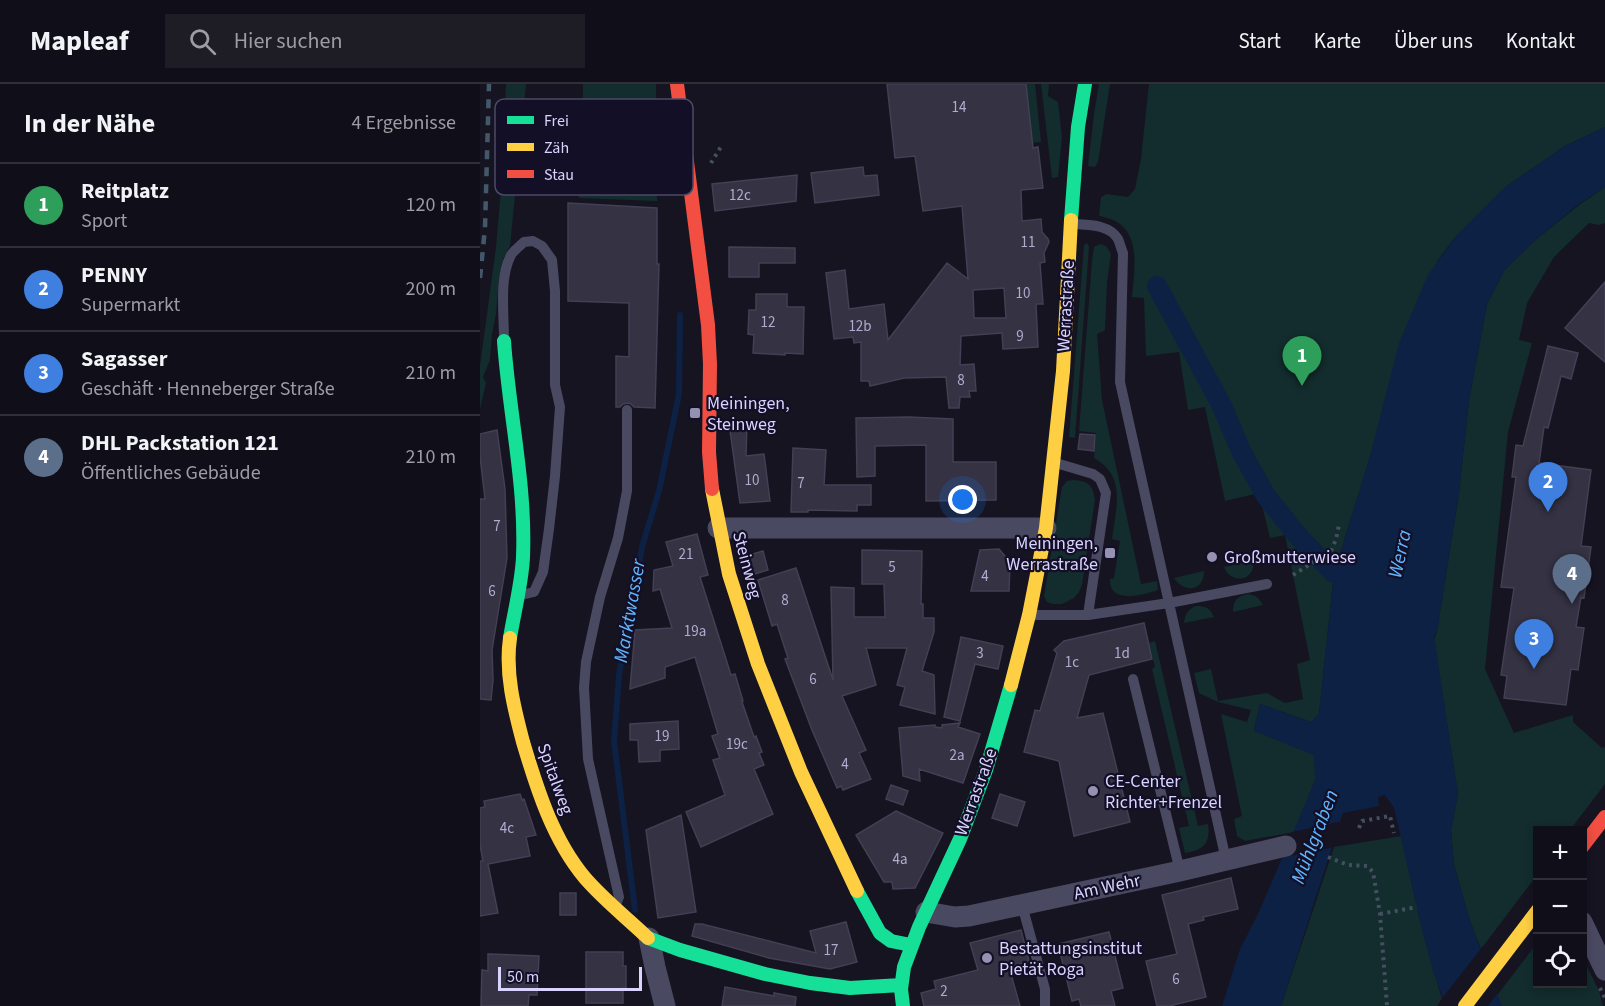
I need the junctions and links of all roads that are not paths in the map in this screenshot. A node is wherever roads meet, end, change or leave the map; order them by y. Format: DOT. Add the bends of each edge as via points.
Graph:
graph roads {
  1 [pos="677,84"];
  2 [pos="1085,84"];
  3 [pos="679,99"];
  4 [pos="691,195"];
  5 [pos="1070,223"];
  6 [pos="504,341"];
  7 [pos="627,410"];
  8 [pos="1054,462"];
  9 [pos="718,528"];
  10 [pos="1046,528"];
  11 [pos="1267,584"];
  12 [pos="518,596"];
  13 [pos="1169,603"];
  14 [pos="1029,615"];
  15 [pos="1088,615"];
  16 [pos="1133,679"];
  17 [pos="1605,817"];
  18 [pos="1587,840"];
  19 [pos="1287,846"];
  20 [pos="1226,860"];
  21 [pos="1180,871"];
  22 [pos="1022,905"];
  23 [pos="614,907"];
  24 [pos="926,912"];
  25 [pos="1533,917"];
  26 [pos="1587,932"];
  27 [pos="649,938"];
  28 [pos="911,945"];
  29 [pos="1605,970"];
  30 [pos="901,985"];
  31 [pos="665,1006"];
  32 [pos="903,1006"];
  33 [pos="1045,1006"];
  34 [pos="1465,1006"];
  1 -- 3 [label="street, Steinweg"];
  2 -- 5 [label="street, Werrastraße"];
  4 -- 9 [label="street, Steinweg" via="708,325 711,485"];
  5 -- 8 [label="street, Werrastraße"];
  5 -- 13 [label="lane" via="1108,230 1118,239 1123,253 1120,382"];
  6 -- 12 [label="street, Spitalweg" via="521,488 523,560"];
  6 -- 12 [label="lane" via="506,268 512,253 524,242 533,241 552,260 555,384 560,407 543,572 534,592"];
  7 -- 23 [label="lane" via="627,491 600,597 584,688 588,759 619,897"];
  8 -- 10 [label="street, Werrastraße"];
  8 -- 15 [label="lane" via="1093,474 1106,493"];
  9 -- 10 [label="street"];
  9 -- 28 [label="street, Steinweg" via="758,664 805,782 880,933 891,941"];
  10 -- 14 [label="street, Werrastraße"];
  11 -- 13 [label="lane"];
  12 -- 23 [label="street, Spitalweg" via="508,652 509,677 529,764 550,821 571,859"];
  13 -- 15 [label="lane"];
  13 -- 20 [label="lane"];
  14 -- 15 [label="lane"];
  14 -- 24 [label="street, Werrastraße" via="986,770"];
  16 -- 21 [label="lane"];
  17 -- 18 [label="street"];
  19 -- 20 [label="street, Am Wehr"];
  20 -- 21 [label="street, Am Wehr"];
  21 -- 22 [label="street, Am Wehr"];
  22 -- 24 [label="street, Am Wehr" via="969,916"];
  22 -- 33 [label="lane" via="1045,988"];
  23 -- 27 [label="street, Spitalweg"];
  24 -- 28 [label="street, Werrastraße"];
  25 -- 34 [label="street"];
  26 -- 29 [label="street"];
  27 -- 30 [label="street, Spitalweg" via="720,963 810,983 850,988"];
  27 -- 31 [label="street"];
  28 -- 30 [label="street"];
  30 -- 32 [label="street"];
}
